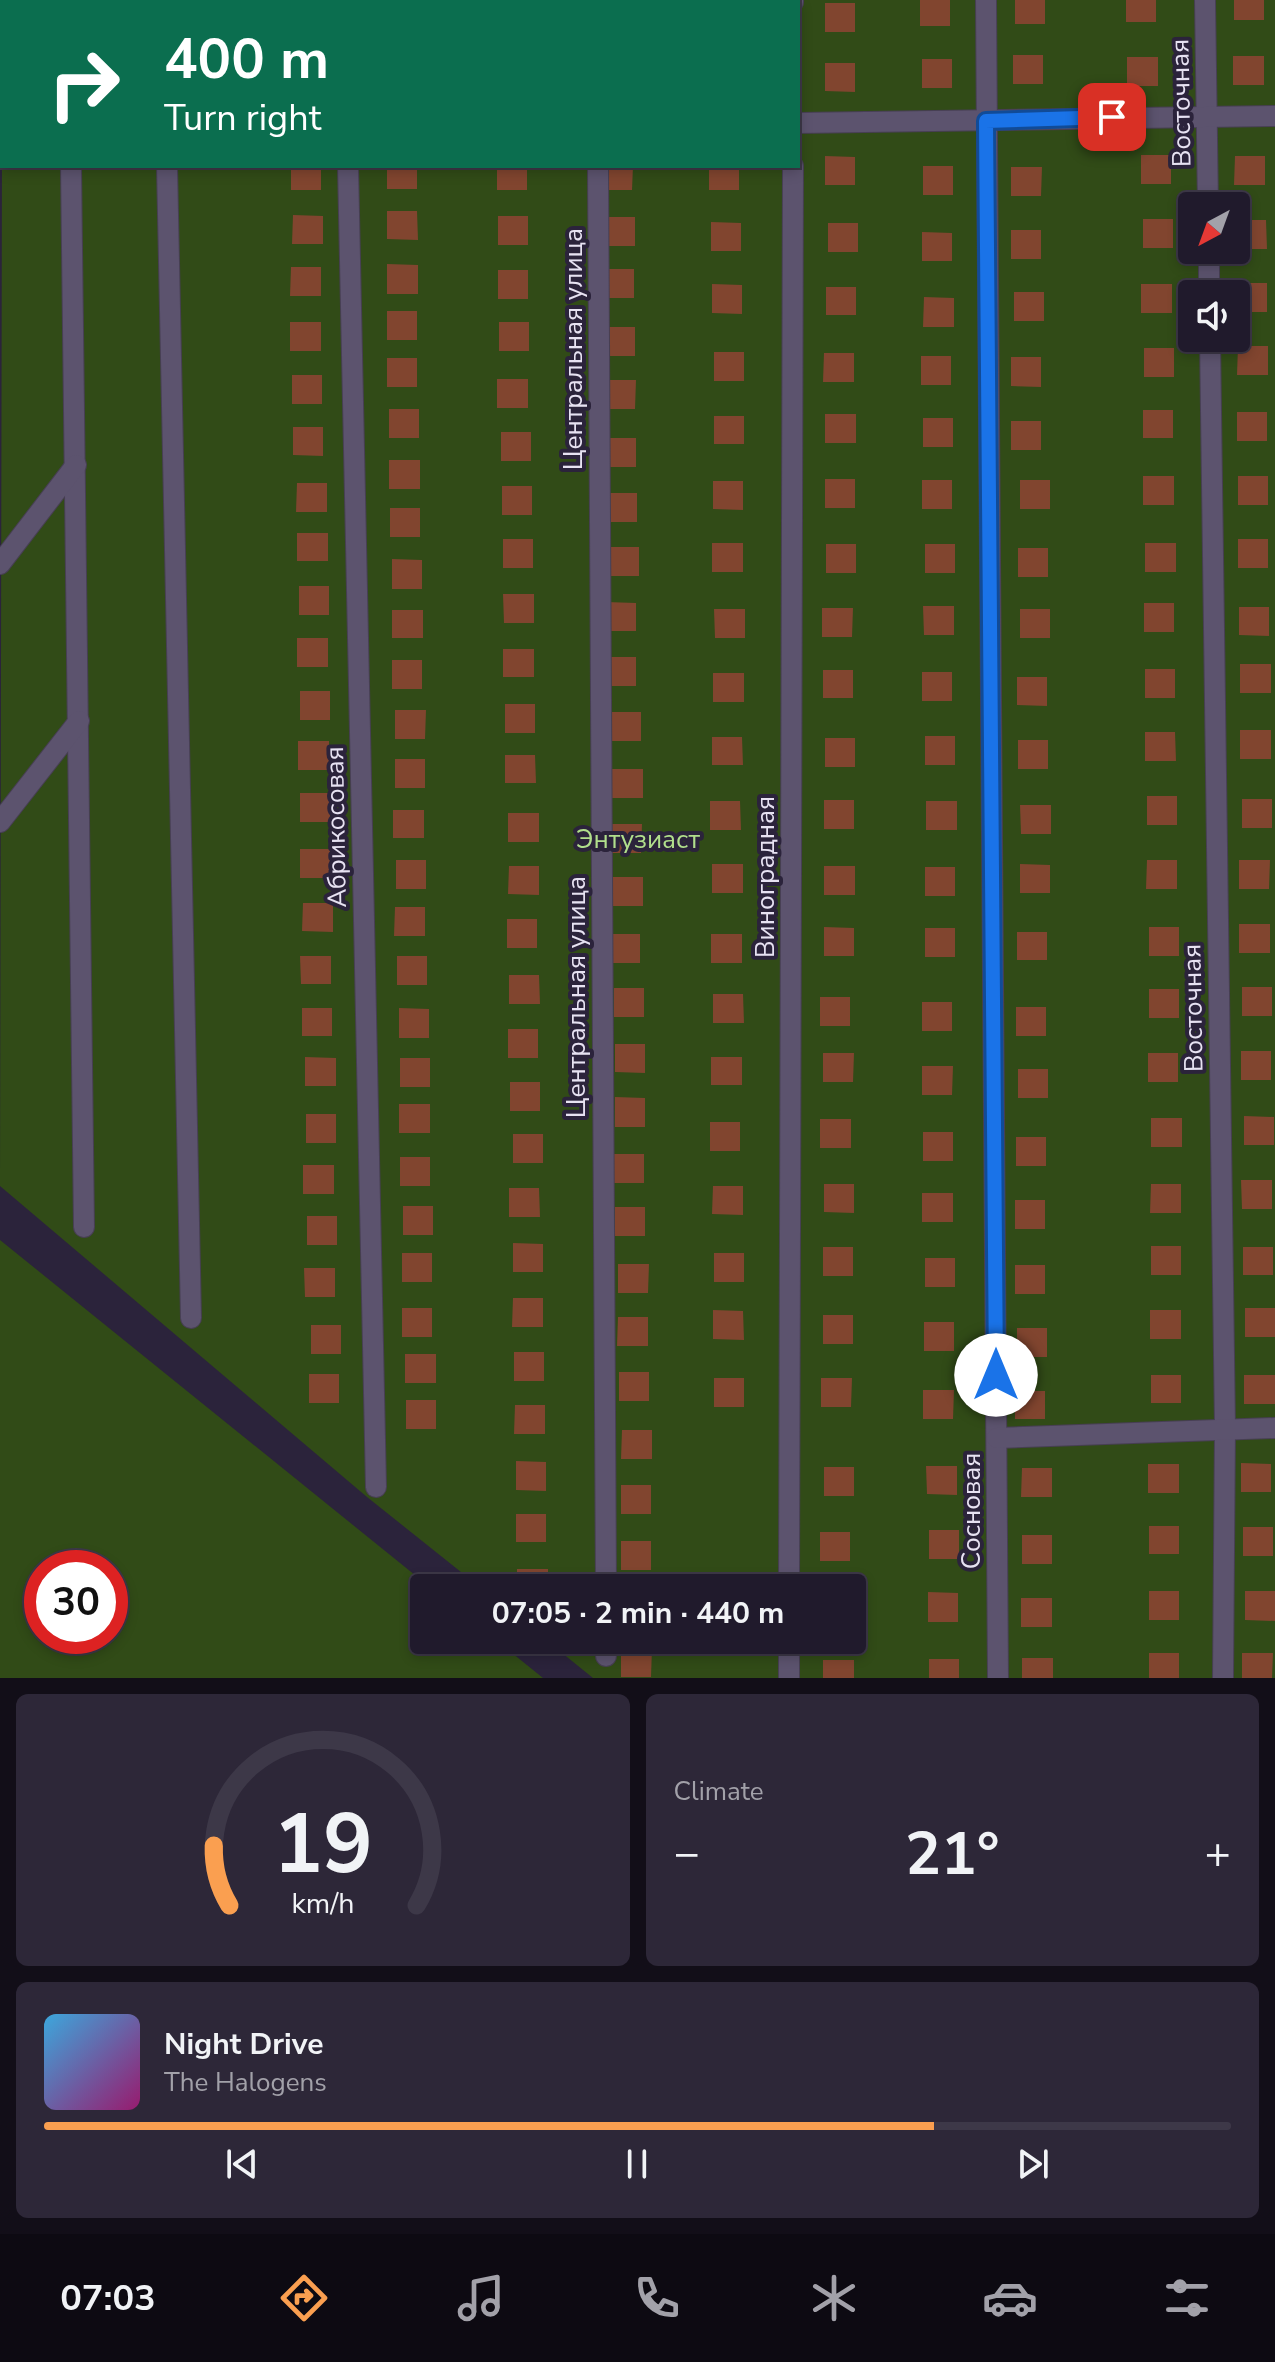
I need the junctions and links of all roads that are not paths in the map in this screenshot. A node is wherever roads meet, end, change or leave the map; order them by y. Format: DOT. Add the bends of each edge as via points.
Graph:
graph roads {
  1 [pos="986,0"];
  2 [pos="1205,0"];
  3 [pos="1207,115"];
  4 [pos="1275,116"];
  5 [pos="986,121"];
  6 [pos="800,123"];
  7 [pos="71,168"];
  8 [pos="167,168"];
  9 [pos="348,168"];
  10 [pos="598,168"];
  11 [pos="793,168"];
  12 [pos="1208,192"];
  13 [pos="1210,352"];
  14 [pos="76,465"];
  15 [pos="0,564"];
  16 [pos="79,721"];
  17 [pos="0,822"];
  18 [pos="84,1227"];
  19 [pos="191,1318"];
  20 [pos="1225,1428"];
  21 [pos="1275,1428"];
  22 [pos="997,1438"];
  23 [pos="376,1487"];
  24 [pos="606,1574"];
  25 [pos="789,1574"];
  26 [pos="789,1654"];
  27 [pos="789,1678"];
  28 [pos="998,1678"];
  29 [pos="1223,1678"];
  1 -- 5 [label="street, Сосновая"];
  2 -- 3 [label="street, Восточная"];
  3 -- 4 [label="street"];
  3 -- 5 [label="street"];
  3 -- 12 [label="street, Восточная"];
  5 -- 6 [label="street"];
  5 -- 22 [label="street, Сосновая"];
  7 -- 14 [label="street"];
  8 -- 19 [label="street"];
  9 -- 23 [label="street, Абрикосовая"];
  10 -- 24 [label="street, Центральная улица"];
  11 -- 25 [label="street, Виноградная"];
  13 -- 20 [label="street, Восточная"];
  14 -- 15 [label="street"];
  14 -- 16 [label="street"];
  16 -- 17 [label="street"];
  16 -- 18 [label="street"];
  20 -- 21 [label="street"];
  20 -- 22 [label="street"];
  20 -- 29 [label="street, Восточная"];
  22 -- 28 [label="street, Сосновая"];
  26 -- 27 [label="street"];
}
